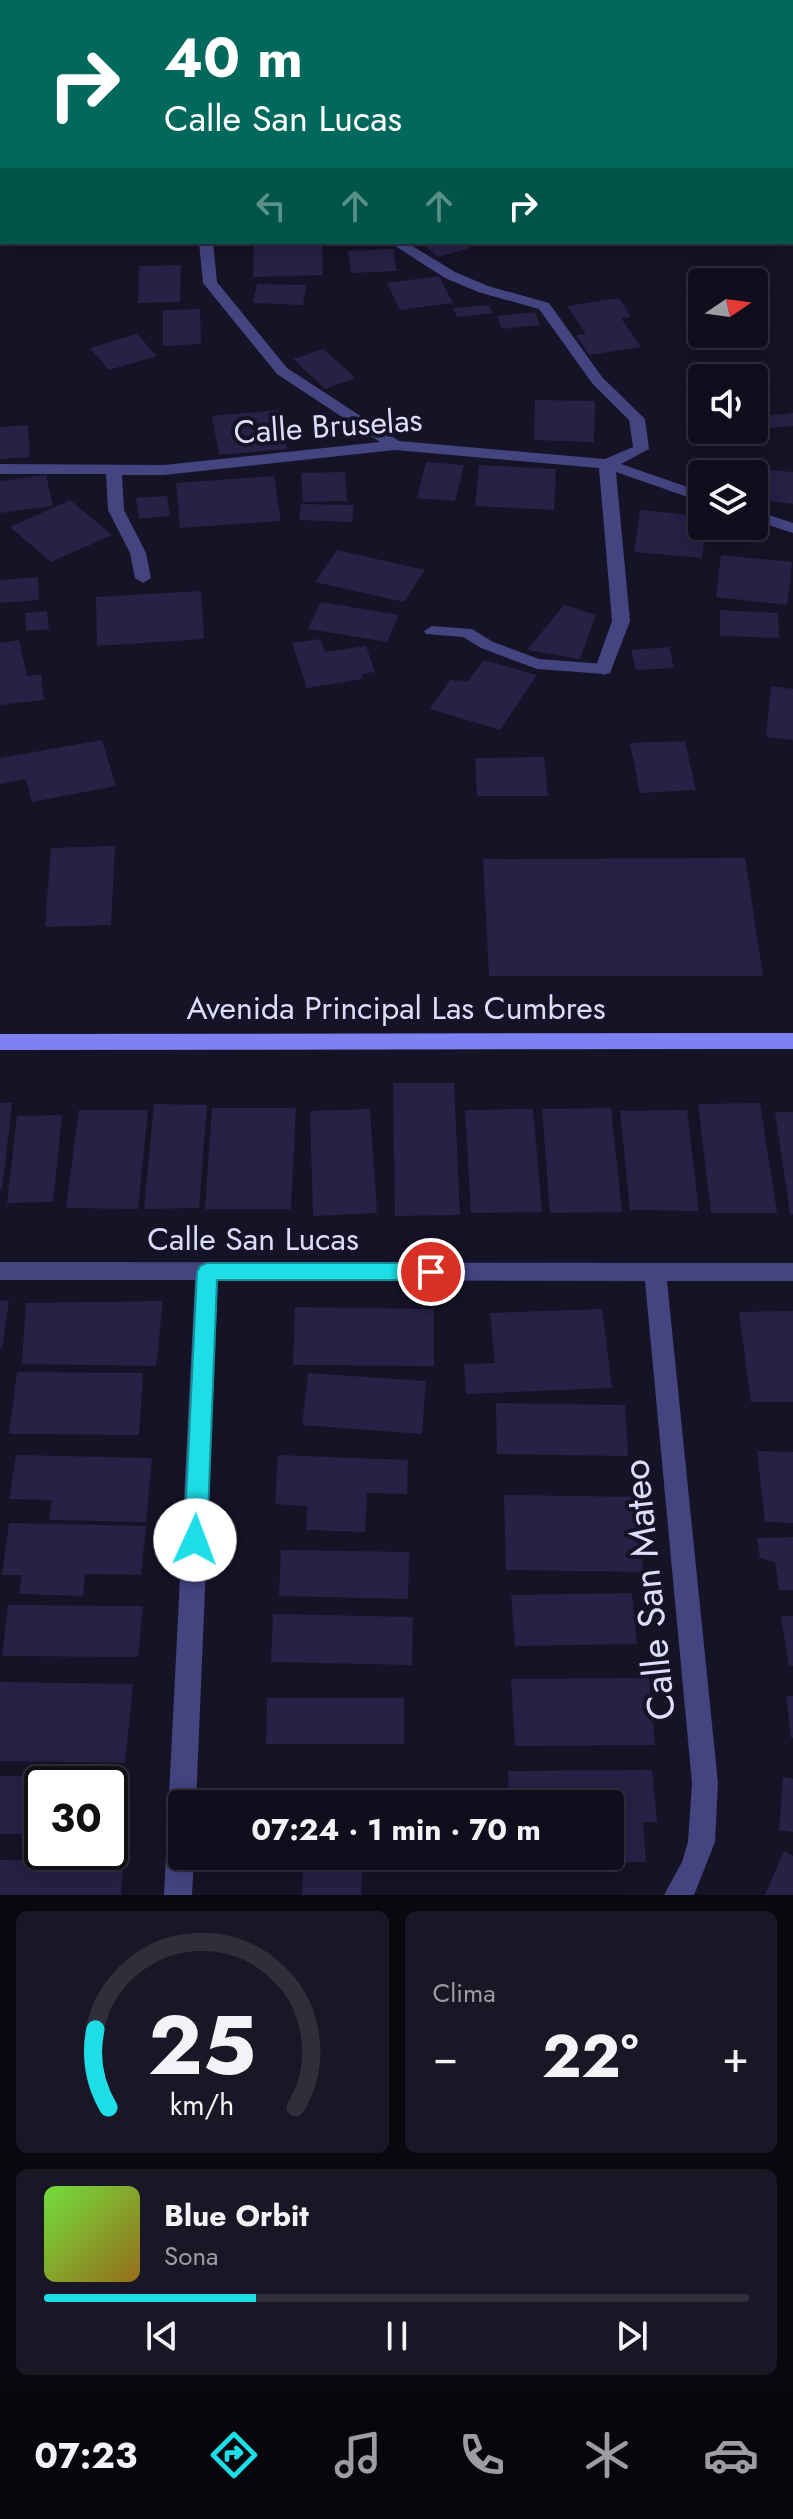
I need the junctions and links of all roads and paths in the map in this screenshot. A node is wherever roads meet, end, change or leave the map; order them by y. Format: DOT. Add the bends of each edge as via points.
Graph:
graph roads {
  1 [pos="206,244"];
  2 [pos="399,244"];
  3 [pos="395,445"];
  4 [pos="607,464"];
  5 [pos="0,469"];
  6 [pos="114,470"];
  7 [pos="688,492"];
  8 [pos="768,520"];
  9 [pos="793,528"];
  10 [pos="143,578"];
  11 [pos="432,631"];
  12 [pos="604,669"];
  13 [pos="793,1041"];
  14 [pos="0,1042"];
  15 [pos="0,1271"];
  16 [pos="207,1272"];
  17 [pos="655,1272"];
  18 [pos="793,1272"];
  19 [pos="178,1895"];
  20 [pos="678,1895"];
  1 -- 3 [label="street" via="210,283 282,371"];
  2 -- 4 [label="street" via="450,275 544,306 597,380 637,419 641,449"];
  3 -- 4 [label="street, Calle Bruselas"];
  3 -- 6 [label="street, Calle Bruselas" via="164,470"];
  4 -- 7 [label="street, Calle Bruselas"];
  4 -- 12 [label="street" via="621,621"];
  5 -- 6 [label="street, Calle Bruselas"];
  6 -- 10 [label="street" via="116,510 138,553"];
  8 -- 9 [label="street"];
  11 -- 12 [label="lane" via="466,632 537,664"];
  13 -- 14 [label="street, Avenida Principal Las Cumbres"];
  15 -- 16 [label="street, Calle San Lucas"];
  16 -- 17 [label="street, Calle San Lucas"];
  16 -- 19 [label="street"];
  17 -- 18 [label="street, Calle San Lucas"];
  17 -- 20 [label="street, Calle San Mateo" via="705,1783 700,1850"];
}
